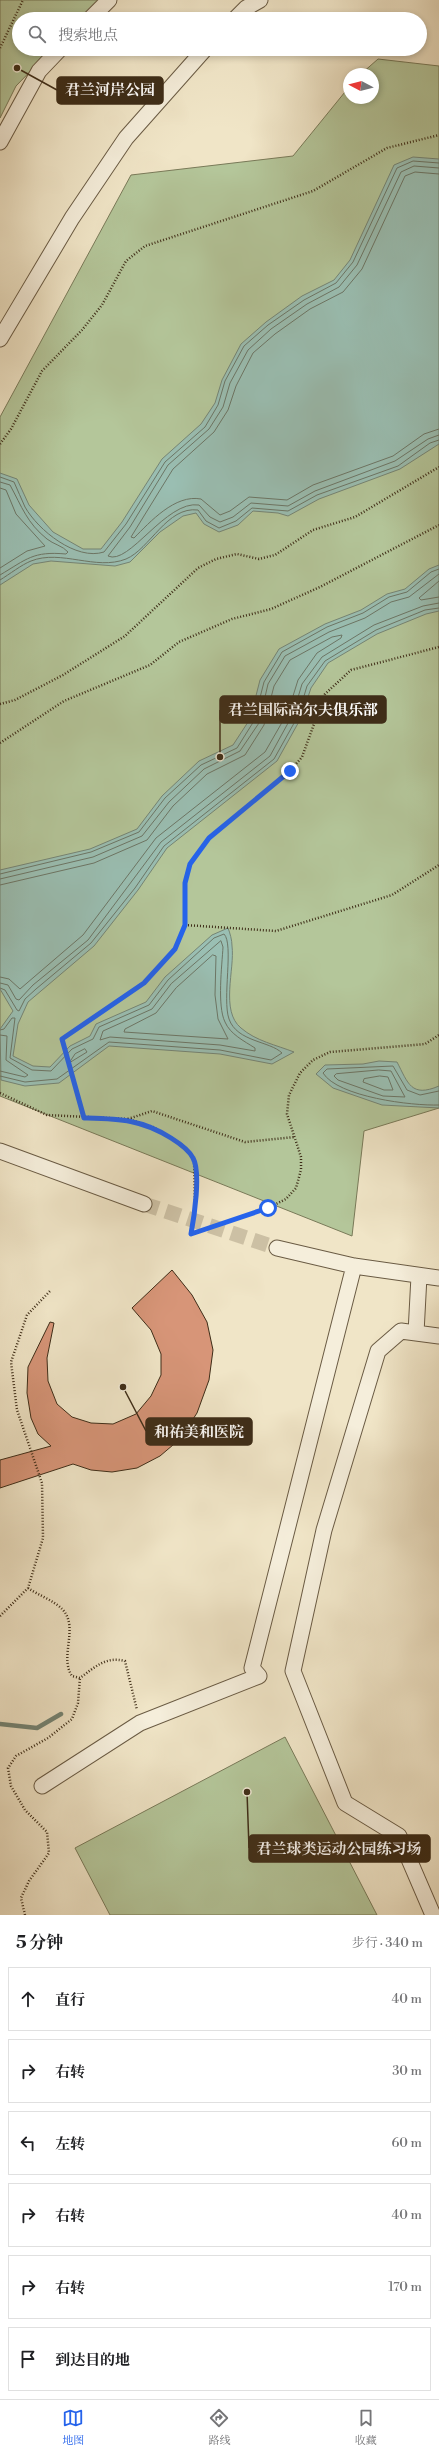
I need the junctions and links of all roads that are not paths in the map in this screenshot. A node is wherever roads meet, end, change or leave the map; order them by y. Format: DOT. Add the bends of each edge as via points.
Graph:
graph roads {
  1 [pos="109,0"];
  2 [pos="260,0"];
  3 [pos="97,12"];
  4 [pos="242,12"];
  5 [pos="53,56"];
  6 [pos="199,56"];
  7 [pos="0,142"];
  8 [pos="0,339"];
  9 [pos="0,1151"];
  10 [pos="144,1204"];
  11 [pos="277,1248"];
  12 [pos="354,1266"];
  13 [pos="419,1276"];
  14 [pos="439,1278"];
  15 [pos="416,1333"];
  16 [pos="439,1336"];
  17 [pos="42,1786"];
  18 [pos="433,1915"];
  1 -- 3 [label="street"];
  2 -- 4 [label="street"];
  5 -- 7 [label="street" via="39,71"];
  6 -- 8 [label="street" via="126,138 72,218"];
  9 -- 10 [label="street"];
  11 -- 12 [label="street"];
  12 -- 13 [label="street"];
  12 -- 17 [label="street" via="252,1668 259,1676 140,1723"];
  13 -- 14 [label="street"];
  13 -- 15 [label="street"];
  15 -- 16 [label="street"];
  15 -- 18 [label="street" via="401,1331 378,1352 324,1530 293,1671 345,1803 399,1836"];
}
